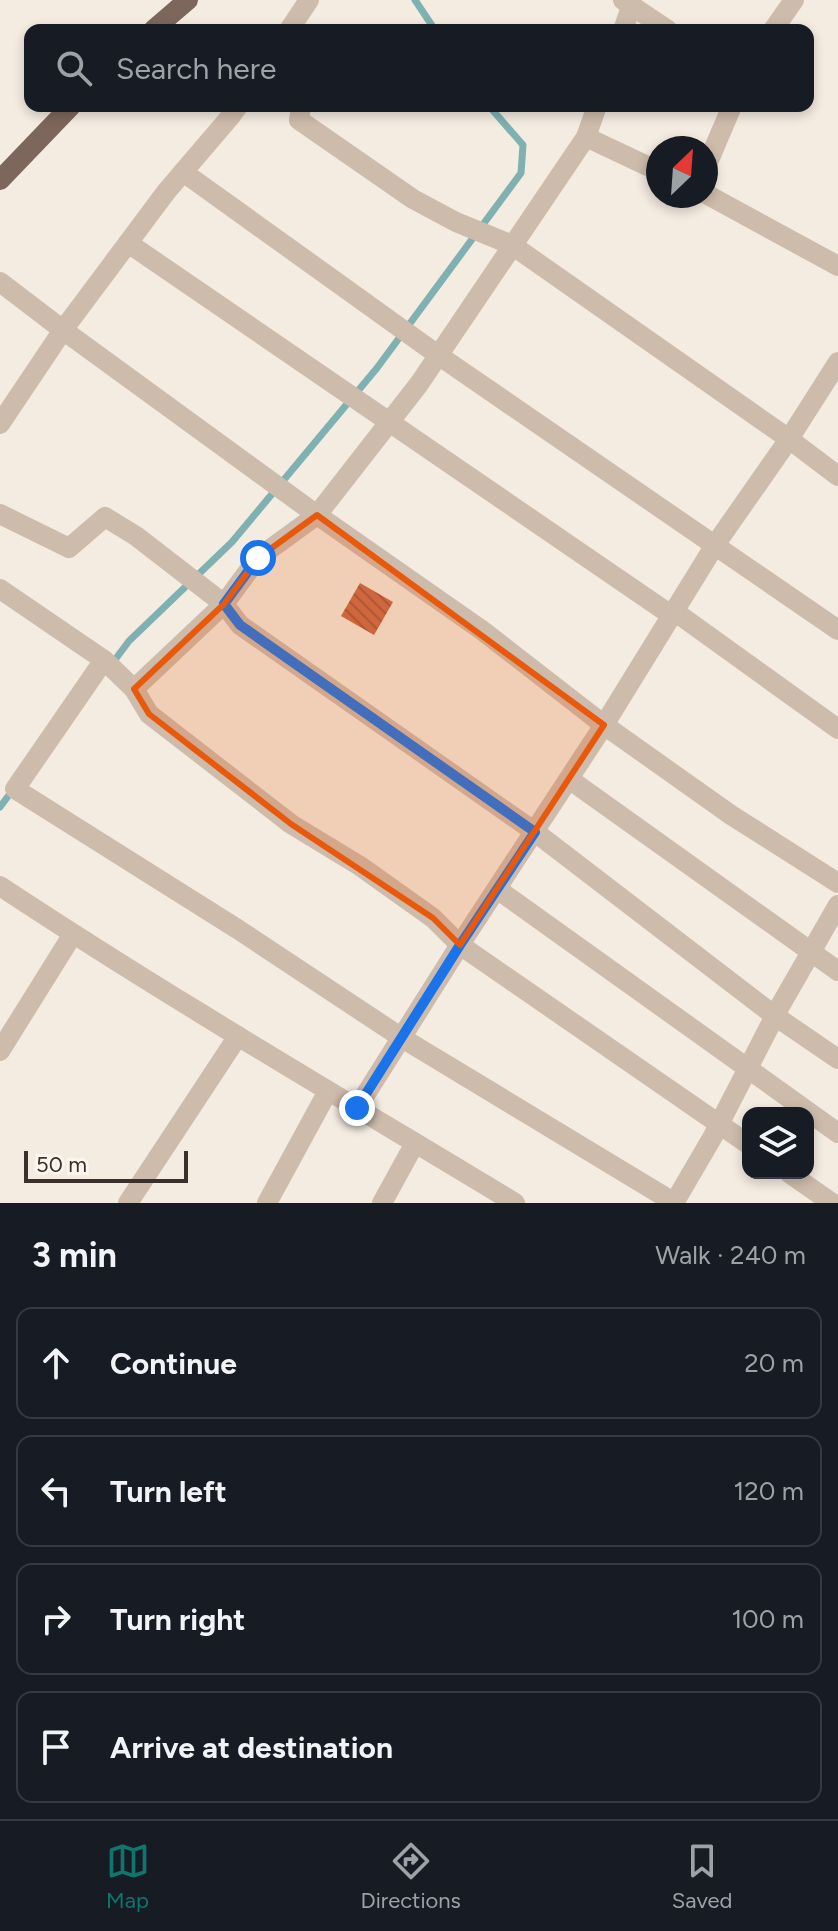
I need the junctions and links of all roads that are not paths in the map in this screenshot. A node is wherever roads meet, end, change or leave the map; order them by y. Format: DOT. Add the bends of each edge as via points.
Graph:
graph roads {
  1 [pos="188,0"];
  2 [pos="309,0"];
  3 [pos="794,0"];
  4 [pos="627,4"];
  5 [pos="160,24"];
  6 [pos="293,24"];
  7 [pos="624,24"];
  8 [pos="659,24"];
  9 [pos="777,24"];
  10 [pos="65,112"];
  11 [pos="233,112"];
  12 [pos="300,112"];
  13 [pos="595,112"];
  14 [pos="729,112"];
  15 [pos="586,137"];
  16 [pos="718,139"];
  17 [pos="646,165"];
  18 [pos="183,172"];
  19 [pos="0,180"];
  20 [pos="718,201"];
  21 [pos="128,243"];
  22 [pos="512,245"];
  23 [pos="838,266"];
  24 [pos="0,282"];
  25 [pos="63,330"];
  26 [pos="438,355"];
  27 [pos="838,362"];
  28 [pos="389,423"];
  29 [pos="0,424"];
  30 [pos="789,439"];
  31 [pos="838,476"];
  32 [pos="0,514"];
  33 [pos="317,515"];
  34 [pos="715,545"];
  35 [pos="0,589"];
  36 [pos="224,604"];
  37 [pos="673,613"];
  38 [pos="838,630"];
  39 [pos="104,660"];
  40 [pos="134,689"];
  41 [pos="604,725"];
  42 [pos="838,729"];
  43 [pos="569,779"];
  44 [pos="535,832"];
  45 [pos="838,883"];
  46 [pos="0,886"];
  47 [pos="497,889"];
  48 [pos="838,905"];
  49 [pos="73,934"];
  50 [pos="460,945"];
  51 [pos="811,952"];
  52 [pos="838,971"];
  53 [pos="775,1016"];
  54 [pos="238,1036"];
  55 [pos="402,1038"];
  56 [pos="0,1051"];
  57 [pos="838,1059"];
  58 [pos="748,1068"];
  59 [pos="328,1091"];
  60 [pos="357,1108"];
  61 [pos="720,1124"];
  62 [pos="838,1133"];
  63 [pos="742,1140"];
  64 [pos="415,1143"];
  65 [pos="798,1179"];
  66 [pos="128,1203"];
  67 [pos="267,1203"];
  68 [pos="382,1203"];
  69 [pos="515,1203"];
  70 [pos="674,1203"];
  71 [pos="832,1203"];
  1 -- 5 [label="main road"];
  2 -- 6 [label="street"];
  3 -- 9 [label="street"];
  4 -- 7 [label="street"];
  4 -- 8 [label="street"];
  10 -- 19 [label="main road"];
  11 -- 18 [label="street"];
  12 -- 22 [label="street" via="299,120 413,199"];
  13 -- 15 [label="street"];
  14 -- 16 [label="street"];
  15 -- 17 [label="street"];
  15 -- 22 [label="street"];
  18 -- 21 [label="street"];
  18 -- 26 [label="street"];
  20 -- 23 [label="street"];
  21 -- 25 [label="street"];
  21 -- 28 [label="street"];
  22 -- 26 [label="street"];
  22 -- 30 [label="street"];
  24 -- 25 [label="street"];
  25 -- 29 [label="street"];
  25 -- 33 [label="street"];
  26 -- 28 [label="street"];
  26 -- 34 [label="street"];
  27 -- 30 [label="street"];
  28 -- 33 [label="street"];
  28 -- 37 [label="street"];
  30 -- 31 [label="street"];
  30 -- 34 [label="street"];
  32 -- 36 [label="street" via="69,548 105,517"];
  33 -- 36 [label="street" via="258,558"];
  33 -- 41 [label="street" via="483,631"];
  34 -- 37 [label="street"];
  34 -- 38 [label="street"];
  35 -- 39 [label="street"];
  36 -- 40 [label="street"];
  36 -- 44 [label="street" via="240,625"];
  37 -- 41 [label="street"];
  37 -- 42 [label="street"];
  39 -- 40 [label="street"];
  39 -- 55 [label="street" via="15,789"];
  40 -- 50 [label="street" via="149,714 291,824 433,918"];
  41 -- 43 [label="street"];
  41 -- 45 [label="street"];
  43 -- 44 [label="street"];
  43 -- 51 [label="street"];
  44 -- 47 [label="street"];
  44 -- 53 [label="street"];
  46 -- 49 [label="street"];
  47 -- 50 [label="street"];
  47 -- 58 [label="street"];
  48 -- 51 [label="street"];
  49 -- 54 [label="street"];
  49 -- 56 [label="street"];
  50 -- 55 [label="street"];
  50 -- 61 [label="street"];
  51 -- 52 [label="street"];
  51 -- 53 [label="street"];
  53 -- 57 [label="street"];
  53 -- 58 [label="street"];
  54 -- 59 [label="street"];
  54 -- 66 [label="street"];
  55 -- 60 [label="street"];
  55 -- 70 [label="street"];
  58 -- 61 [label="street"];
  58 -- 62 [label="street"];
  59 -- 60 [label="street"];
  59 -- 67 [label="street"];
  60 -- 64 [label="street"];
  61 -- 63 [label="street"];
  61 -- 70 [label="street"];
  64 -- 68 [label="street"];
  64 -- 69 [label="street"];
  65 -- 71 [label="street"];
}
